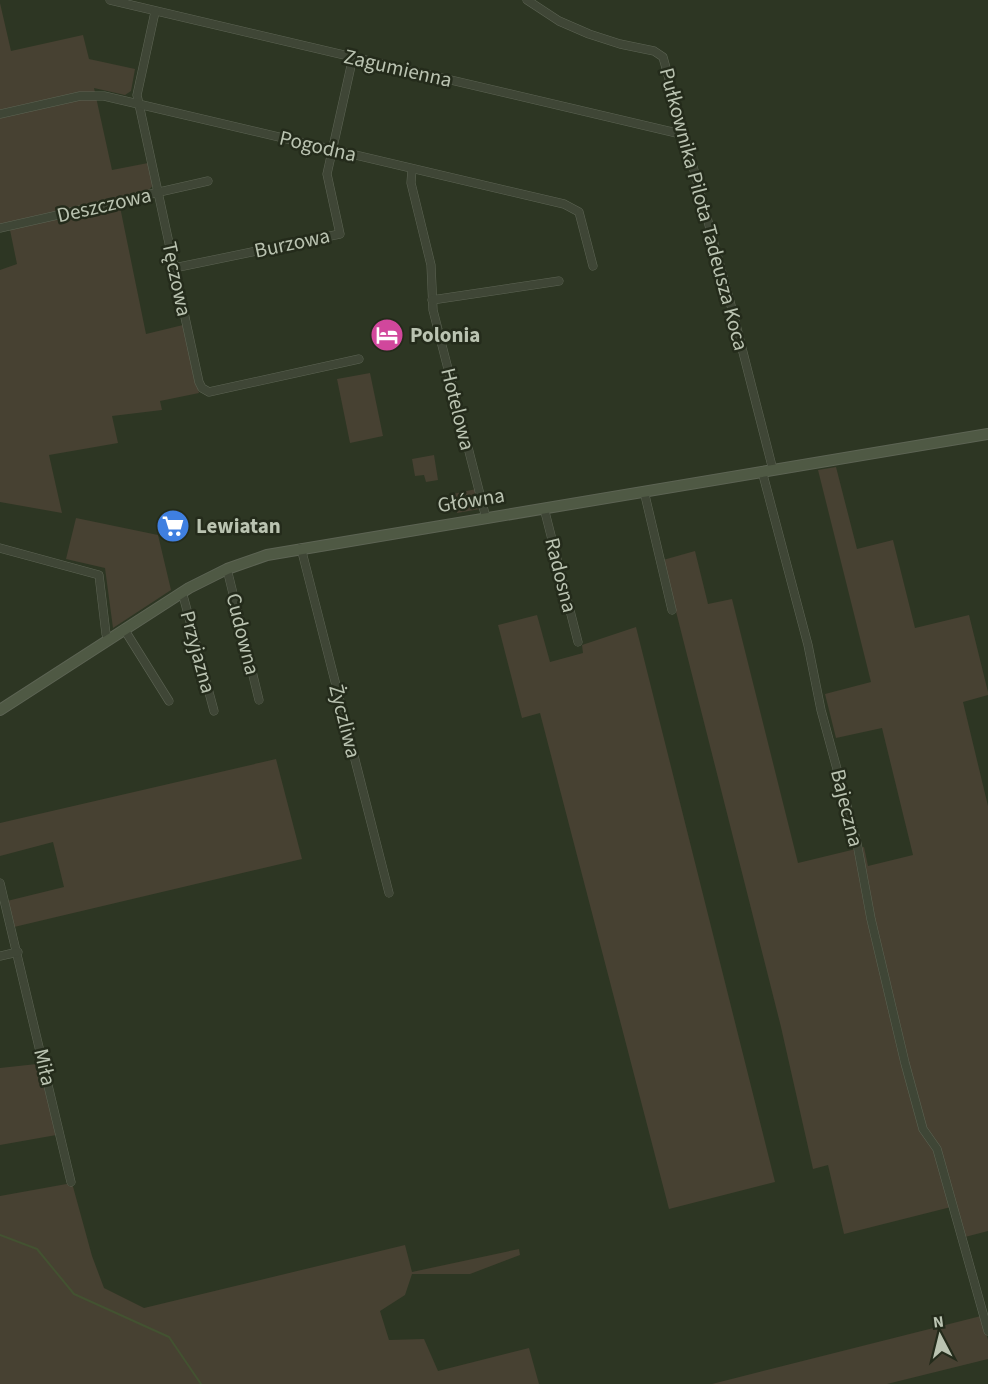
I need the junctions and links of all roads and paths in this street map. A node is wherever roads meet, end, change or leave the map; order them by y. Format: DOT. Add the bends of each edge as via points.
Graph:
graph roads {
  1 [pos="110,0"];
  2 [pos="527,0"];
  3 [pos="155,12"];
  4 [pos="353,57"];
  5 [pos="139,104"];
  6 [pos="0,114"];
  7 [pos="685,135"];
  8 [pos="333,150"];
  9 [pos="412,169"];
  10 [pos="208,181"];
  11 [pos="157,192"];
  12 [pos="0,228"];
  13 [pos="593,266"];
  14 [pos="174,268"];
  15 [pos="559,281"];
  16 [pos="432,300"];
  17 [pos="358,359"];
  18 [pos="988,434"];
  19 [pos="768,470"];
  20 [pos="644,491"];
  21 [pos="544,508"];
  22 [pos="486,518"];
  23 [pos="0,548"];
  24 [pos="302,548"];
  25 [pos="226,569"];
  26 [pos="181,593"];
  27 [pos="672,610"];
  28 [pos="124,629"];
  29 [pos="110,639"];
  30 [pos="578,642"];
  31 [pos="259,700"];
  32 [pos="169,701"];
  33 [pos="0,710"];
  34 [pos="214,711"];
  35 [pos="0,883"];
  36 [pos="389,893"];
  37 [pos="18,952"];
  38 [pos="0,956"];
  39 [pos="71,1182"];
  40 [pos="988,1331"];
  1 -- 3 [label="street, Zagumienna"];
  2 -- 7 [label="street, Pułkownika Pilota Tadeusza Koca" via="589,34 659,53"];
  3 -- 4 [label="street, Zagumienna"];
  3 -- 5 [label="street, Tęczowa" via="138,87"];
  4 -- 7 [label="street, Zagumienna"];
  4 -- 8 [label="street, Burzowa"];
  5 -- 6 [label="street, Pogodna" via="92,95"];
  5 -- 8 [label="street, Pogodna"];
  5 -- 11 [label="street, Tęczowa"];
  7 -- 19 [label="street, Pułkownika Pilota Tadeusza Koca"];
  8 -- 9 [label="street, Pogodna"];
  8 -- 14 [label="street, Burzowa" via="327,174 340,234"];
  9 -- 13 [label="street, Pogodna" via="573,208 579,212"];
  9 -- 16 [label="street, Hotelowa" via="411,183 431,266"];
  10 -- 11 [label="street, Deszczowa"];
  11 -- 12 [label="street, Deszczowa"];
  11 -- 14 [label="street, Tęczowa"];
  14 -- 17 [label="street, Tęczowa" via="199,382 209,392"];
  15 -- 16 [label="street"];
  16 -- 22 [label="street, Hotelowa"];
  18 -- 19 [label="street, Główna"];
  19 -- 20 [label="street, Główna"];
  19 -- 40 [label="street, Bajeczna" via="905,1063 923,1129 937,1149"];
  20 -- 21 [label="street, Główna"];
  20 -- 27 [label="street"];
  21 -- 22 [label="street, Główna"];
  21 -- 30 [label="street, Radosna"];
  22 -- 24 [label="street, Główna"];
  23 -- 29 [label="street" via="99,574 106,634"];
  24 -- 25 [label="street, Główna"];
  24 -- 36 [label="street, Życzliwa"];
  25 -- 26 [label="street, Główna"];
  25 -- 31 [label="street, Cudowna"];
  26 -- 28 [label="street, Główna"];
  26 -- 34 [label="street, Przyjazna"];
  28 -- 29 [label="street, Główna"];
  28 -- 32 [label="street"];
  29 -- 33 [label="street, Główna"];
  35 -- 37 [label="street, Miła"];
  37 -- 38 [label="street"];
  37 -- 39 [label="street, Miła"];
}
